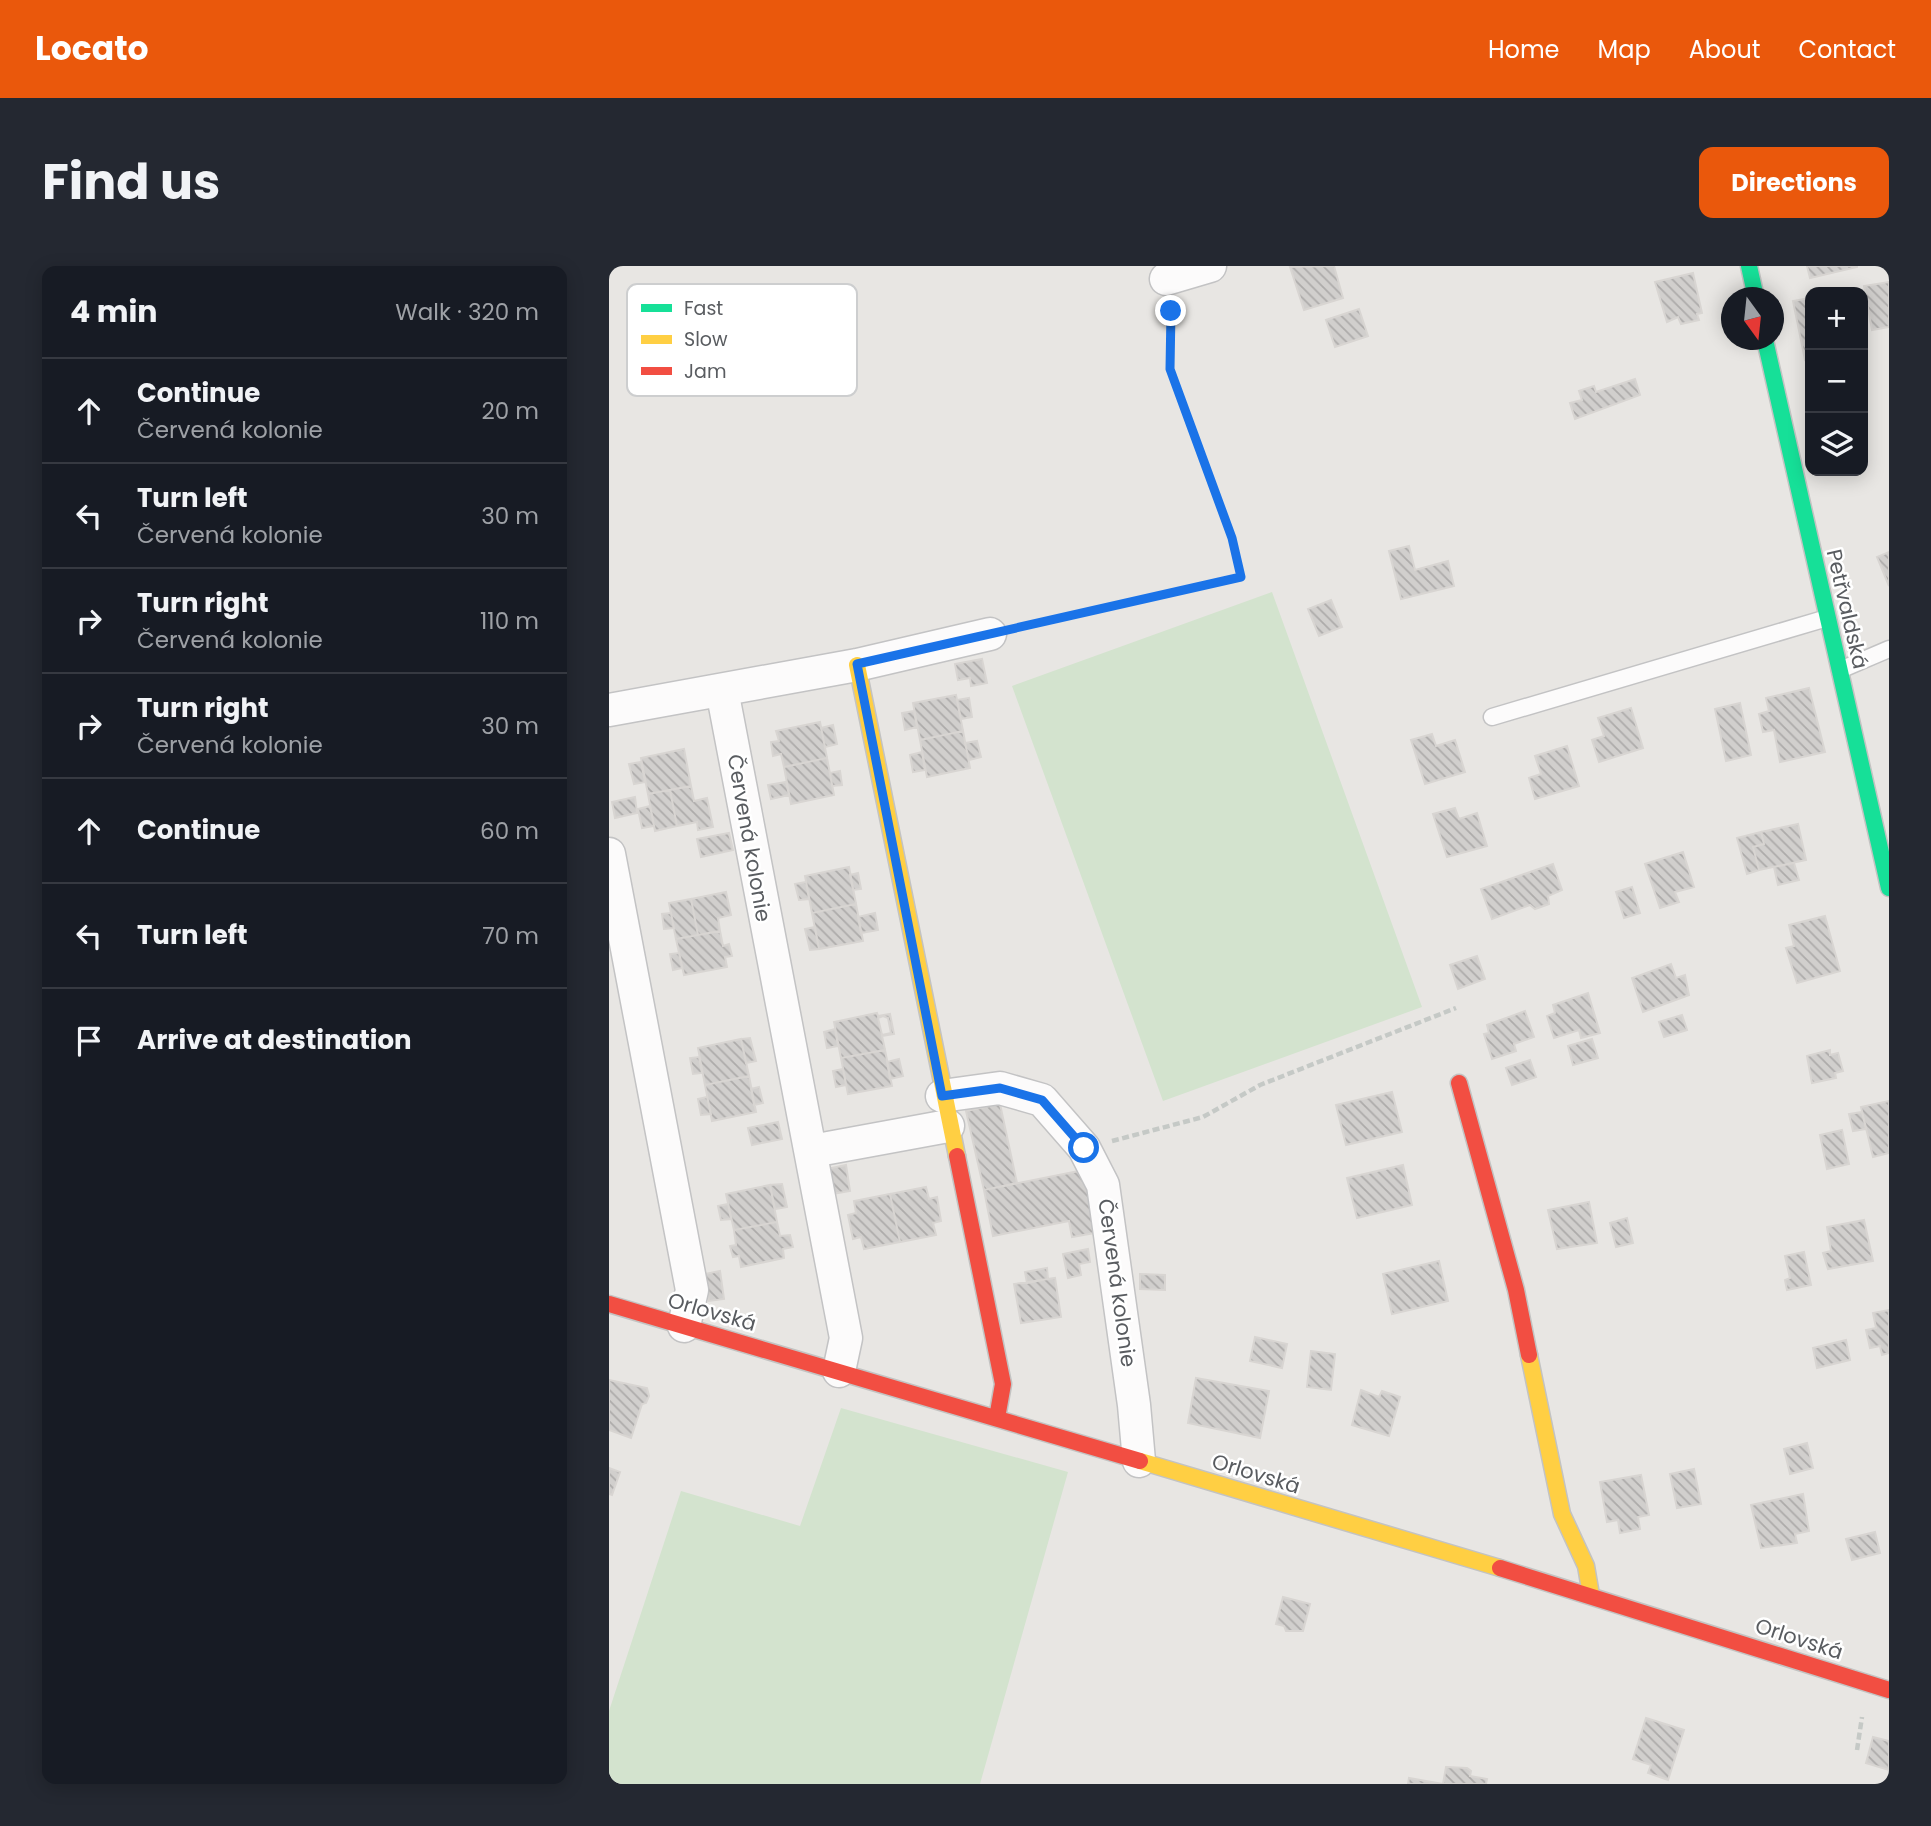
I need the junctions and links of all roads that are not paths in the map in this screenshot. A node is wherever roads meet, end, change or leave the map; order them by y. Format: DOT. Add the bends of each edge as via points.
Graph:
graph roads {
  1 [pos="1210,266"];
  2 [pos="1749,266"];
  3 [pos="1166,279"];
  4 [pos="1754,287"];
  5 [pos="1767,350"];
  6 [pos="1827,618"];
  7 [pos="989,634"];
  8 [pos="1889,649"];
  9 [pos="857,664"];
  10 [pos="1839,670"];
  11 [pos="722,690"];
  12 [pos="609,709"];
  13 [pos="1492,717"];
  14 [pos="609,854"];
  15 [pos="1889,888"];
  16 [pos="1459,1083"];
  17 [pos="945,1111"];
  18 [pos="812,1151"];
  19 [pos="609,1304"];
  20 [pos="684,1326"];
  21 [pos="839,1371"];
  22 [pos="997,1418"];
  23 [pos="1139,1461"];
  24 [pos="1591,1595"];
  25 [pos="1889,1690"];
  1 -- 3 [label="street"];
  2 -- 4 [label="street"];
  5 -- 6 [label="street, Petřvaldská"];
  6 -- 10 [label="street, Petřvaldská"];
  6 -- 13 [label="lane"];
  7 -- 9 [label="street"];
  8 -- 10 [label="lane"];
  9 -- 11 [label="street"];
  9 -- 17 [label="street"];
  10 -- 15 [label="street, Petřvaldská"];
  11 -- 12 [label="street"];
  11 -- 18 [label="street, Červená kolonie"];
  14 -- 20 [label="street" via="692,1290"];
  16 -- 24 [label="street" via="1516,1290 1562,1514 1586,1566"];
  17 -- 18 [label="street, Červená kolonie"];
  17 -- 22 [label="street" via="1003,1384"];
  17 -- 23 [label="street, Červená kolonie" via="1000,1088 1042,1100 1084,1148 1103,1185"];
  18 -- 21 [label="street, Červená kolonie" via="846,1338"];
  19 -- 20 [label="street, Orlovská"];
  20 -- 21 [label="street, Orlovská"];
  21 -- 22 [label="street, Orlovská"];
  22 -- 23 [label="street, Orlovská"];
  23 -- 24 [label="street, Orlovská"];
  24 -- 25 [label="street, Orlovská"];
}
